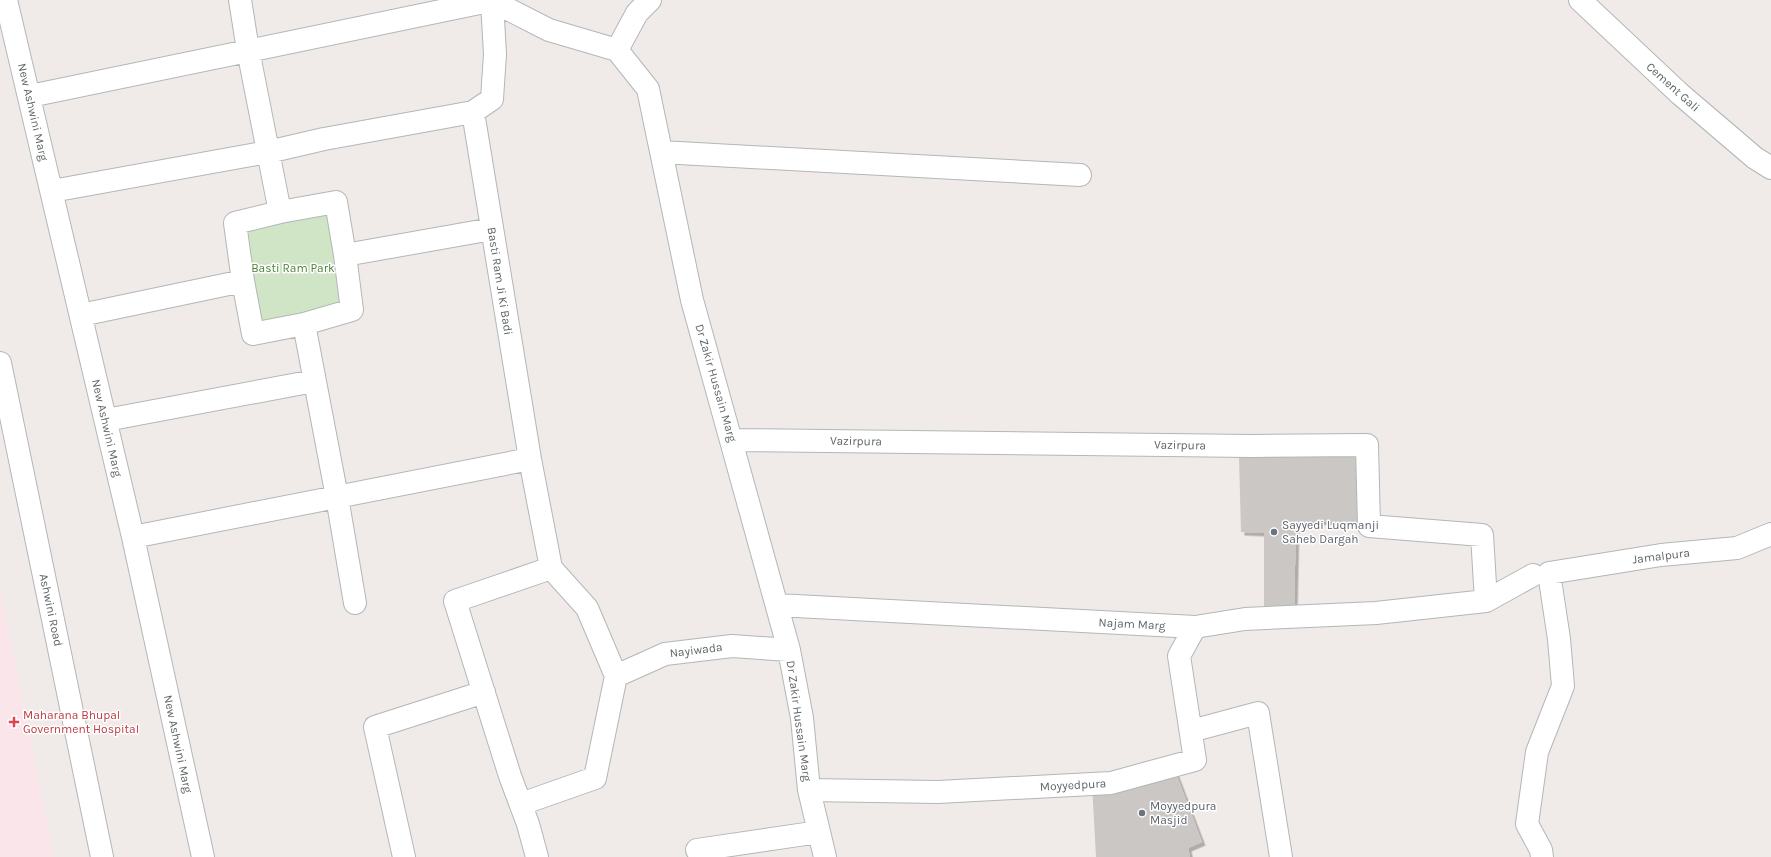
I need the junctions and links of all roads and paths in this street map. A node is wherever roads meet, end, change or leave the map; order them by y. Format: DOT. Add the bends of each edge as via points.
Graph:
graph roads {
  1 [pos="6,0"];
  2 [pos="240,0"];
  3 [pos="650,0"];
  4 [pos="1580,0"];
  5 [pos="493,1"];
  6 [pos="248,50"];
  7 [pos="617,50"];
  8 [pos="30,96"];
  9 [pos="473,112"];
  10 [pos="268,152"];
  11 [pos="661,152"];
  12 [pos="1771,168"];
  13 [pos="1080,175"];
  14 [pos="52,191"];
  15 [pos="280,212"];
  16 [pos="492,228"];
  17 [pos="345,255"];
  18 [pos="243,280"];
  19 [pos="81,315"];
  20 [pos="304,324"];
  21 [pos="0,363"];
  22 [pos="314,381"];
  23 [pos="106,420"];
  24 [pos="732,440"];
  25 [pos="530,460"];
  26 [pos="337,497"];
  27 [pos="1771,534"];
  28 [pos="133,537"];
  29 [pos="551,568"];
  30 [pos="1541,574"];
  31 [pos="1486,601"];
  32 [pos="355,603"];
  33 [pos="777,605"];
  34 [pos="1195,627"];
  35 [pos="789,650"];
  36 [pos="616,676"];
  37 [pos="484,692"];
  38 [pos="1191,731"];
  39 [pos="809,790"];
  40 [pos="521,804"];
  41 [pos="819,832"];
  42 [pos="697,850"];
  43 [pos="102,857"];
  44 [pos="203,857"];
  45 [pos="404,857"];
  46 [pos="537,857"];
  47 [pos="825,857"];
  48 [pos="1281,857"];
  49 [pos="1542,857"];
  1 -- 8 [label="street, New Ashwini Marg"];
  2 -- 6 [label="street"];
  3 -- 7 [label="street" via="637,12"];
  4 -- 12 [label="street, Cement Gali" via="1680,94 1755,158"];
  5 -- 6 [label="street"];
  5 -- 7 [label="street" via="548,30"];
  5 -- 9 [label="street" via="495,54 492,99"];
  6 -- 8 [label="street"];
  6 -- 10 [label="street"];
  7 -- 11 [label="street, Dr Zakir Hussain Marg" via="648,89"];
  8 -- 14 [label="street, New Ashwini Marg"];
  9 -- 10 [label="street" via="324,139"];
  9 -- 16 [label="street, Basti Ram Ji Ki Badi"];
  10 -- 14 [label="street"];
  10 -- 15 [label="street"];
  11 -- 13 [label="street"];
  11 -- 24 [label="street, Dr Zakir Hussain Marg" via="692,300"];
  14 -- 19 [label="street, New Ashwini Marg"];
  15 -- 17 [label="street" via="336,202"];
  15 -- 18 [label="street" via="235,223"];
  16 -- 17 [label="street"];
  16 -- 25 [label="street, Basti Ram Ji Ki Badi"];
  17 -- 20 [label="street" via="352,310"];
  18 -- 19 [label="street"];
  18 -- 20 [label="street" via="253,334"];
  19 -- 23 [label="street, New Ashwini Marg"];
  20 -- 22 [label="street"];
  21 -- 43 [label="street, Ashwini Road"];
  22 -- 23 [label="street"];
  22 -- 26 [label="street"];
  23 -- 28 [label="street, New Ashwini Marg"];
  24 -- 31 [label="street, Vazirpura" via="1235,446 1367,445 1369,526 1482,534"];
  24 -- 33 [label="street, Dr Zakir Hussain Marg"];
  25 -- 26 [label="street"];
  25 -- 29 [label="street, Basti Ram Ji Ki Badi"];
  26 -- 28 [label="street"];
  26 -- 32 [label="street"];
  27 -- 30 [label="street, Jamalpura" via="1737,548 1661,555"];
  28 -- 44 [label="street, New Ashwini Marg"];
  29 -- 36 [label="street" via="587,608"];
  29 -- 37 [label="street" via="455,601"];
  30 -- 31 [label="street, Jamalpura"];
  30 -- 49 [label="street" via="1559,640 1563,686 1537,752 1527,824"];
  31 -- 34 [label="street, Najam Marg" via="1376,613 1246,619"];
  33 -- 34 [label="street, Najam Marg"];
  33 -- 35 [label="street, Dr Zakir Hussain Marg"];
  34 -- 38 [label="street, Moyyedpura" via="1179,656"];
  35 -- 36 [label="street, Nayiwada" via="732,646 665,654"];
  35 -- 39 [label="street, Dr Zakir Hussain Marg" via="802,718"];
  36 -- 40 [label="street" via="595,778"];
  37 -- 40 [label="street"];
  37 -- 45 [label="street" via="375,727"];
  38 -- 39 [label="street, Moyyedpura" via="1195,760 1111,783 938,792"];
  38 -- 48 [label="street" via="1258,713"];
  39 -- 41 [label="street, Dr Zakir Hussain Marg"];
  40 -- 46 [label="street"];
  41 -- 42 [label="street"];
  41 -- 47 [label="street, Dr Zakir Hussain Marg"];
}
